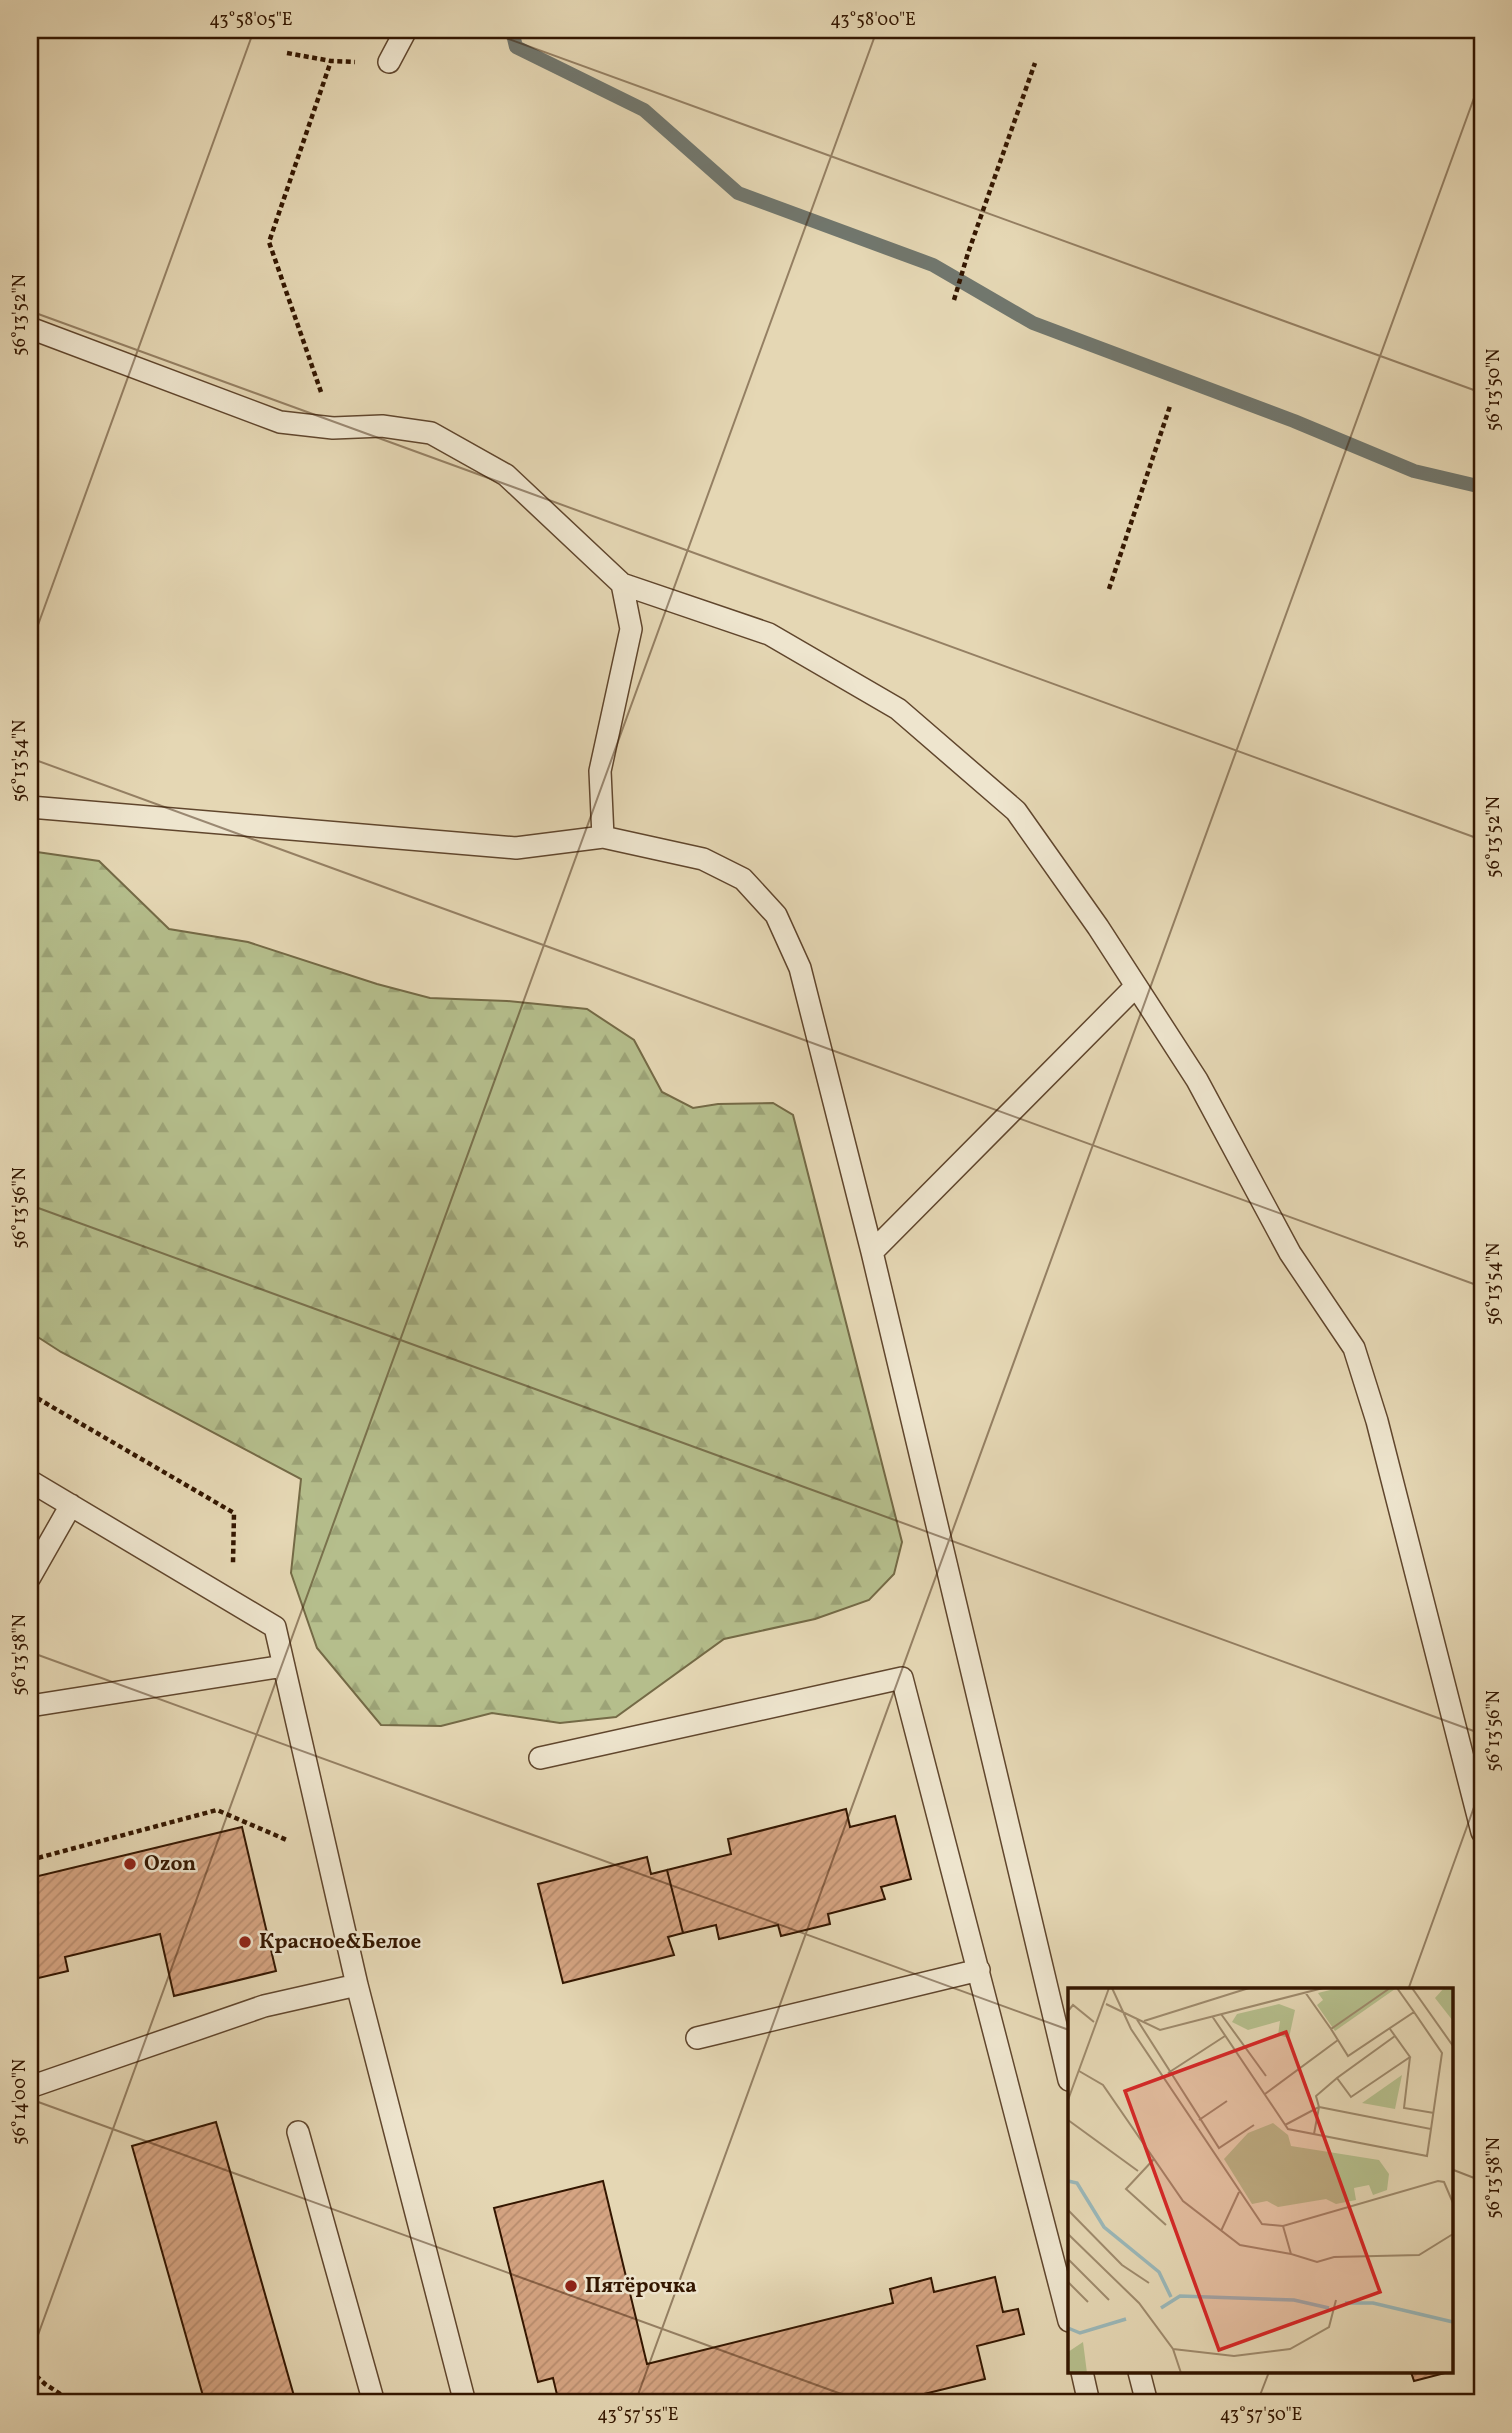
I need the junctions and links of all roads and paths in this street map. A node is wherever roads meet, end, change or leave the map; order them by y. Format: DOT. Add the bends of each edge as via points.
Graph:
graph roads {
  1 [pos="406,30"];
  2 [pos="287,53"];
  3 [pos="389,62"];
  4 [pos="1035,63"];
  5 [pos="954,300"];
  6 [pos="30,328"];
  7 [pos="1170,406"];
  8 [pos="333,428"];
  9 [pos="622,584"];
  10 [pos="1108,589"];
  11 [pos="30,807"];
  12 [pos="603,837"];
  13 [pos="1136,986"];
  14 [pos="872,1252"];
  15 [pos="30,1394"];
  16 [pos="30,1481"];
  17 [pos="71,1505"];
  18 [pos="30,1577"];
  19 [pos="233,1602"];
  20 [pos="284,1666"];
  21 [pos="30,1706"];
  22 [pos="540,1758"];
  23 [pos="1476,1778"];
  24 [pos="1482,1832"];
  25 [pos="327,1857"];
  26 [pos="30,1860"];
  27 [pos="979,1970"];
  28 [pos="357,1985"];
  29 [pos="697,2038"];
  30 [pos="1068,2076"];
  31 [pos="30,2087"];
  32 [pos="298,2132"];
  33 [pos="1068,2317"];
  34 [pos="30,2370"];
  35 [pos="1083,2374"];
  36 [pos="1140,2374"];
  37 [pos="74,2403"];
  38 [pos="374,2403"];
  39 [pos="465,2403"];
  40 [pos="1090,2403"];
  41 [pos="1147,2403"];
  1 -- 3 [label="lane"];
  2 -- 8 [label="path" via="331,61 269,242"];
  4 -- 5 [label="path"];
  6 -- 8 [label="lane" via="280,422"];
  7 -- 10 [label="path"];
  8 -- 9 [label="lane" via="382,426 431,433 506,475"];
  9 -- 12 [label="lane" via="631,629 600,771"];
  9 -- 13 [label="lane" via="769,634 898,709 1016,811"];
  11 -- 12 [label="lane" via="516,848"];
  12 -- 14 [label="lane" via="703,859 743,879 776,915 800,968"];
  13 -- 14 [label="lane"];
  13 -- 23 [label="lane" via="1197,1080 1290,1254 1354,1348"];
  14 -- 30 [label="lane"];
  15 -- 19 [label="path" via="234,1513"];
  16 -- 17 [label="lane"];
  17 -- 18 [label="lane"];
  17 -- 19 [label="lane"];
  19 -- 20 [label="lane" via="275,1627"];
  20 -- 21 [label="lane"];
  20 -- 25 [label="lane"];
  22 -- 27 [label="lane" via="902,1678"];
  23 -- 24 [label="lane"];
  25 -- 26 [label="path" via="217,1810"];
  25 -- 28 [label="lane"];
  27 -- 29 [label="lane"];
  27 -- 33 [label="lane"];
  28 -- 31 [label="lane" via="264,2006"];
  28 -- 39 [label="lane"];
  32 -- 38 [label="lane"];
  34 -- 37 [label="path"];
  35 -- 40 [label="lane"];
  36 -- 41 [label="lane"];
}
